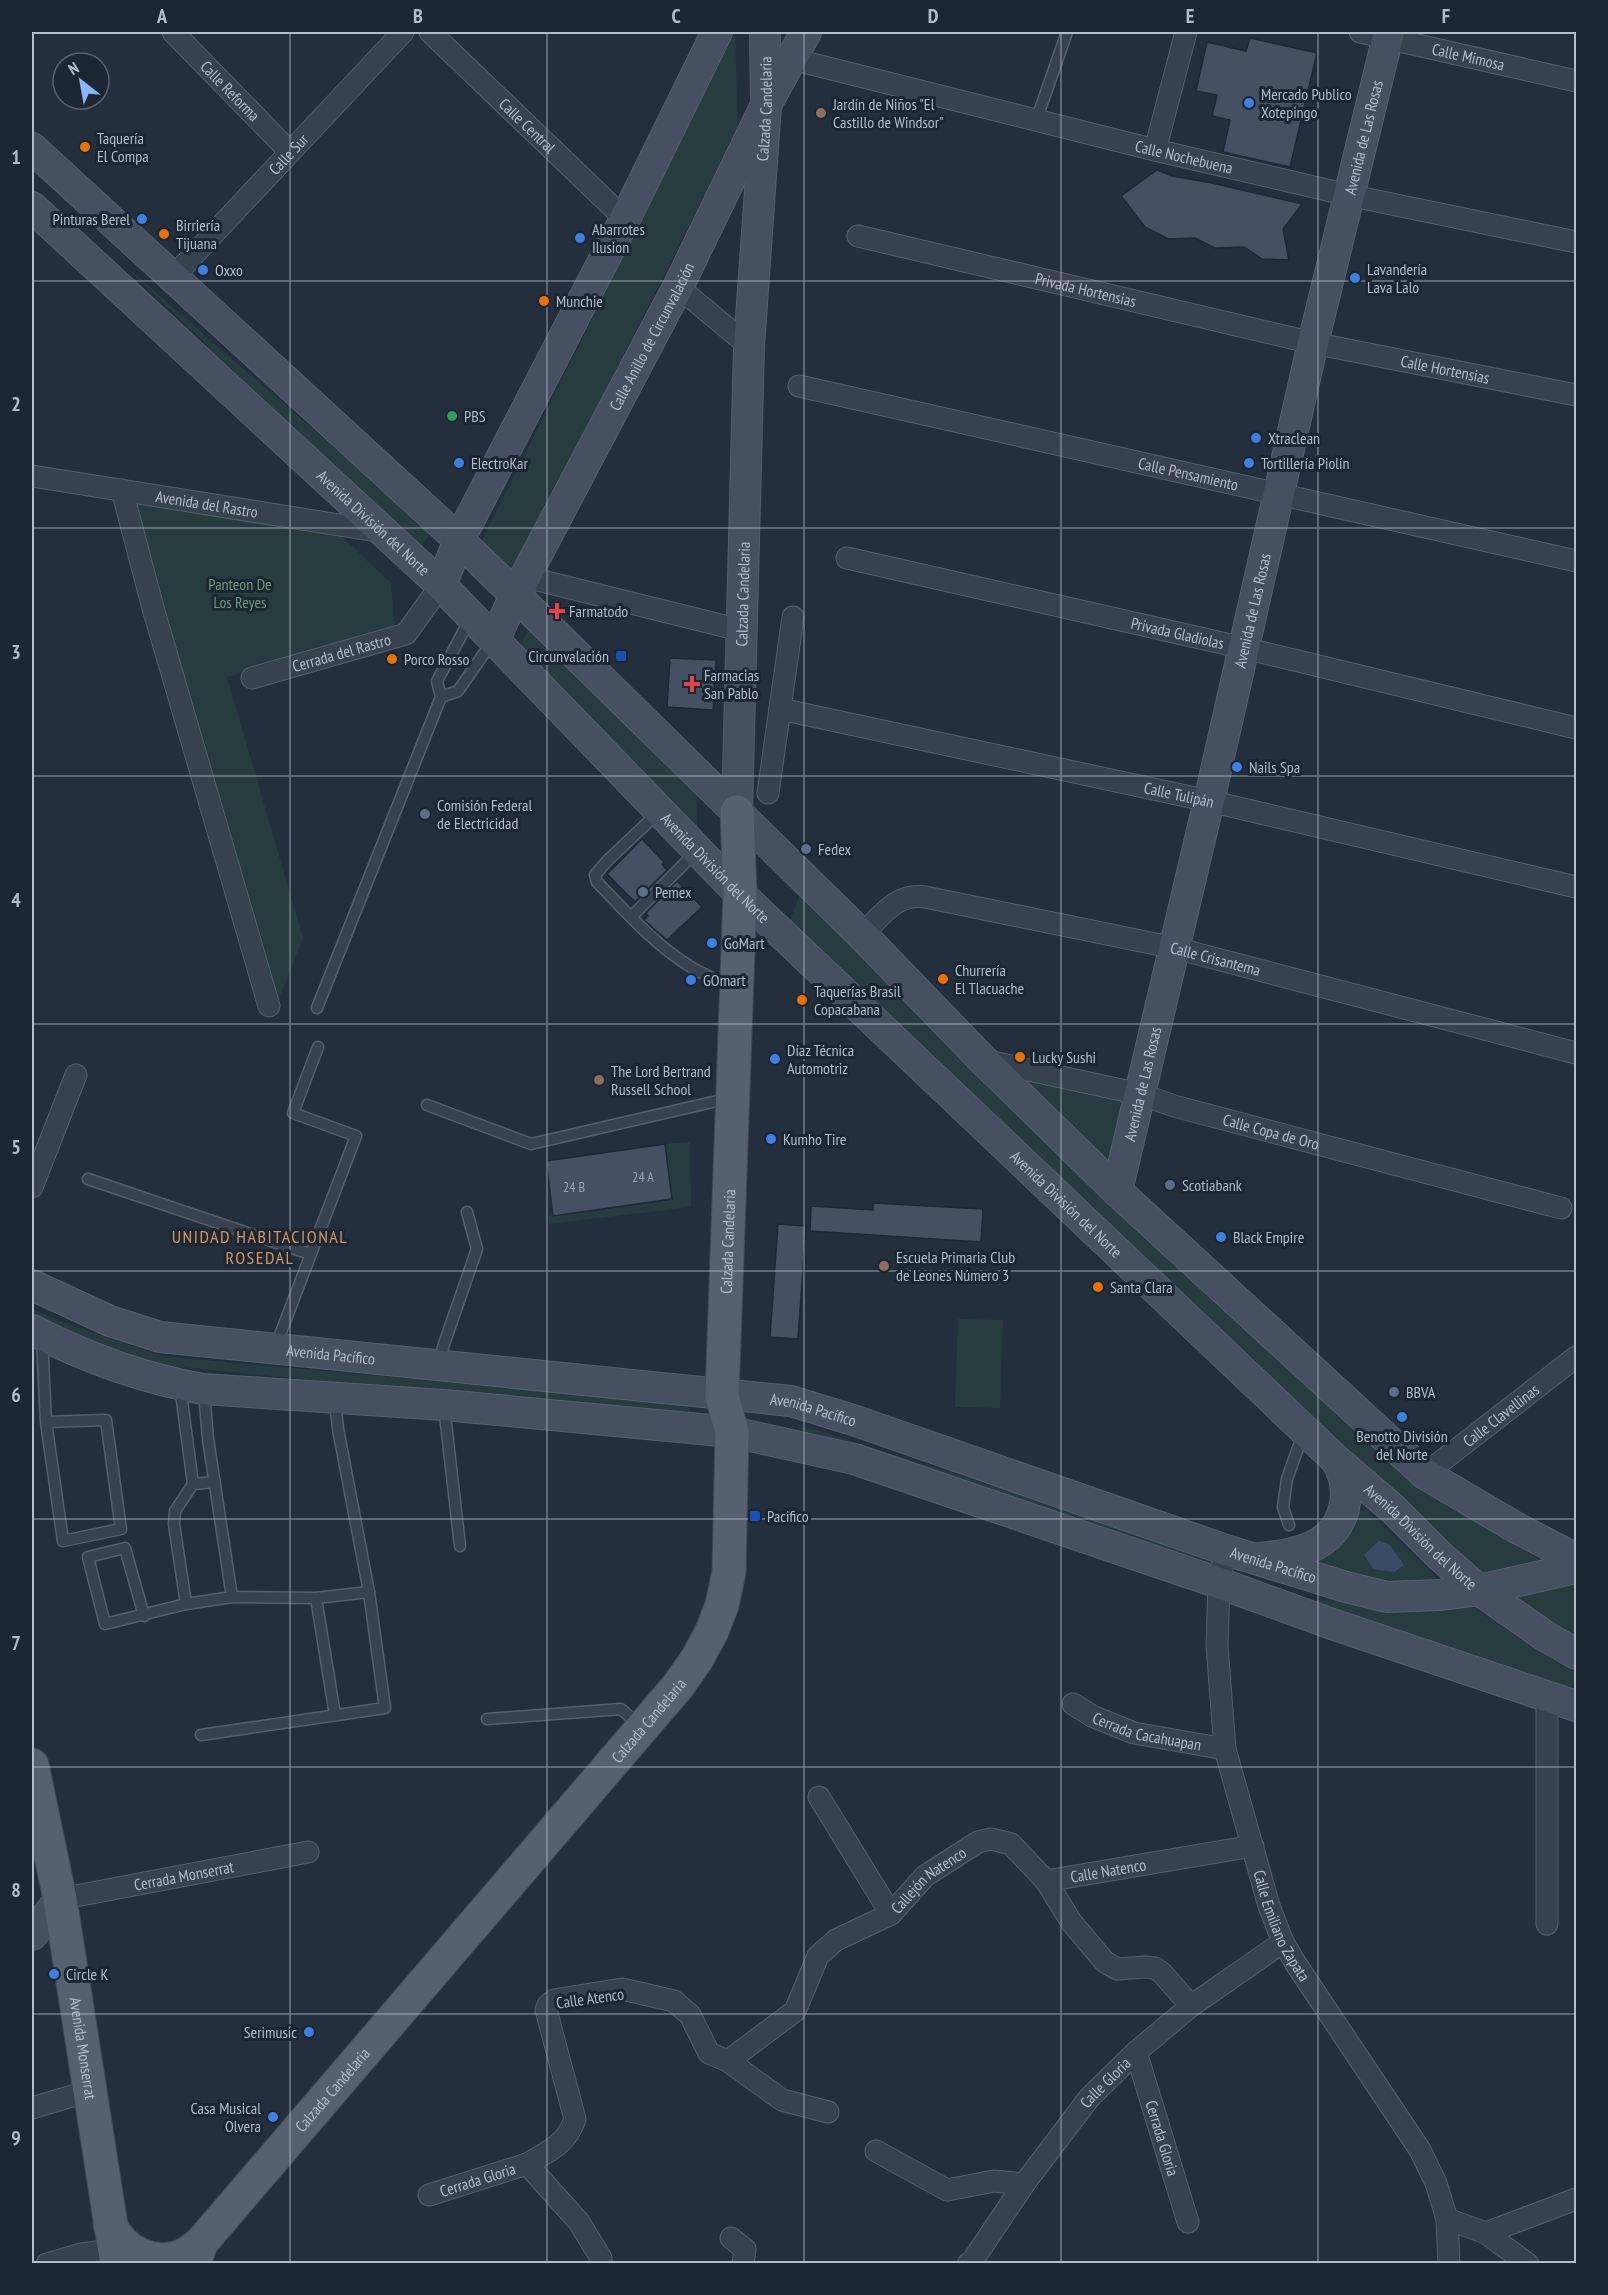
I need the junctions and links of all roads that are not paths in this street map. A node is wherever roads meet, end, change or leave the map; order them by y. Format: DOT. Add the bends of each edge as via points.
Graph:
graph roads {
  1 [pos="173,32"];
  2 [pos="403,32"];
  3 [pos="430,32"];
  4 [pos="717,32"];
  5 [pos="765,32"];
  6 [pos="806,32"];
  7 [pos="1067,32"];
  8 [pos="1186,32"];
  9 [pos="1379,33"];
  10 [pos="792,59"];
  11 [pos="1576,81"];
  12 [pos="766,105"];
  13 [pos="1036,121"];
  14 [pos="32,148"];
  15 [pos="1155,150"];
  16 [pos="289,151"];
  17 [pos="1348,195"];
  18 [pos="32,207"];
  19 [pos="625,219"];
  20 [pos="858,236"];
  21 [pos="1576,242"];
  22 [pos="172,278"];
  23 [pos="678,287"];
  24 [pos="1313,343"];
  25 [pos="748,346"];
  26 [pos="799,386"];
  27 [pos="1576,395"];
  28 [pos="32,476"];
  29 [pos="122,490"];
  30 [pos="1278,495"];
  31 [pos="384,532"];
  32 [pos="459,540"];
  33 [pos="847,558"];
  34 [pos="1576,561"];
  35 [pos="441,585"];
  36 [pos="520,587"];
  37 [pos="472,616"];
  38 [pos="793,617"];
  39 [pos="740,630"];
  40 [pos="494,640"];
  41 [pos="1244,648"];
  42 [pos="252,678"];
  43 [pos="441,697"];
  44 [pos="780,709"];
  45 [pos="1576,728"];
  46 [pos="768,793"];
  47 [pos="1209,801"];
  48 [pos="660,811"];
  49 [pos="736,812"];
  50 [pos="698,850"];
  51 [pos="1576,887"];
  52 [pos="740,894"];
  53 [pos="631,917"];
  54 [pos="862,935"];
  55 [pos="1175,948"];
  56 [pos="737,988"];
  57 [pos="269,1006"];
  58 [pos="317,1008"];
  59 [pos="318,1047"];
  60 [pos="1576,1053"];
  61 [pos="982,1059"];
  62 [pos="76,1076"];
  63 [pos="1140,1094"];
  64 [pos="733,1098"];
  65 [pos="427,1105"];
  66 [pos="88,1179"];
  67 [pos="32,1186"];
  68 [pos="1117,1191"];
  69 [pos="1561,1208"];
  70 [pos="467,1212"];
  71 [pos="310,1254"];
  72 [pos="32,1285"];
  73 [pos="37,1333"];
  74 [pos="274,1348"];
  75 [pos="1576,1357"];
  76 [pos="440,1365"];
  77 [pos="192,1387"];
  78 [pos="722,1395"];
  79 [pos="335,1399"];
  80 [pos="444,1406"];
  81 [pos="46,1422"];
  82 [pos="1304,1430"];
  83 [pos="732,1432"];
  84 [pos="1336,1460"];
  85 [pos="1425,1474"];
  86 [pos="215,1482"];
  87 [pos="193,1484"];
  88 [pos="1289,1525"];
  89 [pos="460,1546"];
  90 [pos="1240,1555"];
  91 [pos="1576,1559"];
  92 [pos="1576,1568"];
  93 [pos="1219,1583"];
  94 [pos="1479,1590"];
  95 [pos="369,1592"];
  96 [pos="232,1597"];
  97 [pos="316,1598"];
  98 [pos="186,1604"];
  99 [pos="144,1616"];
  100 [pos="1576,1654"];
  101 [pos="1564,1699"];
  102 [pos="1073,1704"];
  103 [pos="335,1715"];
  104 [pos="487,1719"];
  105 [pos="643,1728"];
  106 [pos="201,1735"];
  107 [pos="1225,1749"];
  108 [pos="32,1765"];
  109 [pos="819,1797"];
  110 [pos="978,1842"];
  111 [pos="1253,1846"];
  112 [pos="308,1852"];
  113 [pos="1046,1881"];
  114 [pos="60,1899"];
  115 [pos="891,1914"];
  116 [pos="1547,1924"];
  117 [pos="32,1935"];
  118 [pos="1283,1942"];
  119 [pos="1191,2006"];
  120 [pos="1136,2052"];
  121 [pos="728,2061"];
  122 [pos="89,2091"];
  123 [pos="32,2108"];
  124 [pos="828,2112"];
  125 [pos="876,2151"];
  126 [pos="527,2164"];
  127 [pos="1024,2184"];
  128 [pos="429,2195"];
  129 [pos="1576,2199"];
  130 [pos="1448,2219"];
  131 [pos="1188,2222"];
  132 [pos="1486,2233"];
  133 [pos="731,2238"];
  134 [pos="114,2246"];
  135 [pos="198,2253"];
  136 [pos="47,2264"];
  137 [pos="601,2264"];
  138 [pos="743,2264"];
  139 [pos="968,2264"];
  140 [pos="1449,2264"];
  141 [pos="1528,2264"];
  1 -- 16 [label="street, Calle Reforma"];
  2 -- 16 [label="street, Calle Sur"];
  3 -- 19 [label="street, Calle Central"];
  4 -- 19 [label="street"];
  5 -- 12 [label="street, Calzada Candelaria"];
  6 -- 10 [label="street, Calle Anillo de Circunvalación"];
  7 -- 13 [label="lane"];
  8 -- 15 [label="street"];
  9 -- 11 [label="street, Calle Mimosa" via="1422,47"];
  9 -- 17 [label="street, Avenida de Las Rosas"];
  10 -- 12 [label="street, Calle Anillo de Circunvalación"];
  10 -- 13 [label="street, Calle Nochebuena"];
  12 -- 23 [label="street, Calle Anillo de Circunvalación"];
  12 -- 25 [label="street, Calzada Candelaria"];
  13 -- 15 [label="street, Calle Nochebuena"];
  14 -- 22 [label="street"];
  15 -- 17 [label="street, Calle Nochebuena"];
  16 -- 22 [label="street, Calle Sur"];
  17 -- 21 [label="street, Calle Nochebuena"];
  17 -- 24 [label="street, Avenida de Las Rosas"];
  18 -- 31 [label="street, Avenida División del Norte"];
  19 -- 32 [label="street"];
  20 -- 24 [label="street, Privada Hortensias"];
  22 -- 32 [label="street"];
  23 -- 25 [label="street"];
  23 -- 36 [label="street, Calle Anillo de Circunvalación"];
  24 -- 27 [label="street, Calle Hortensias"];
  24 -- 30 [label="street, Avenida de Las Rosas"];
  25 -- 39 [label="street, Calzada Candelaria"];
  26 -- 30 [label="street, Calle Pensamiento"];
  28 -- 29 [label="street, Avenida del Rastro"];
  29 -- 31 [label="street, Avenida del Rastro"];
  29 -- 57 [label="street"];
  30 -- 34 [label="street, Calle Pensamiento"];
  30 -- 41 [label="street, Avenida de Las Rosas"];
  31 -- 35 [label="street, Avenida División del Norte"];
  32 -- 35 [label="street"];
  32 -- 36 [label="street"];
  33 -- 41 [label="street, Privada Gladiolas"];
  35 -- 37 [label="street, Avenida División del Norte"];
  35 -- 42 [label="street, Cerrada del Rastro" via="406,634"];
  36 -- 39 [label="street"];
  36 -- 40 [label="street, Calle Anillo de Circunvalación"];
  36 -- 49 [label="street"];
  37 -- 40 [label="street, Avenida División del Norte"];
  37 -- 43 [label="lane" via="437,681"];
  38 -- 44 [label="street"];
  39 -- 49 [label="street, Calzada Candelaria"];
  40 -- 43 [label="lane" via="458,691"];
  40 -- 48 [label="street, Avenida División del Norte"];
  41 -- 45 [label="street, Privada Gladiolas"];
  41 -- 47 [label="street, Avenida de Las Rosas"];
  43 -- 58 [label="lane"];
  44 -- 46 [label="street"];
  44 -- 47 [label="street, Calle Tulipán"];
  47 -- 51 [label="street, Calle Tulipán"];
  47 -- 55 [label="street, Avenida de Las Rosas"];
  48 -- 50 [label="street, Avenida División del Norte"];
  48 -- 53 [label="lane" via="595,875 597,882"];
  49 -- 52 [label="main road, Calzada Candelaria"];
  49 -- 54 [label="street"];
  50 -- 52 [label="street, Avenida División del Norte"];
  50 -- 53 [label="lane"];
  52 -- 56 [label="main road, Calzada Candelaria"];
  52 -- 82 [label="street, Avenida División del Norte"];
  53 -- 56 [label="lane" via="691,967"];
  54 -- 55 [label="street, Calle Crisantema" via="897,901 912,896"];
  54 -- 61 [label="street"];
  55 -- 60 [label="street, Calle Crisantema"];
  55 -- 63 [label="street, Avenida de Las Rosas"];
  56 -- 64 [label="main road, Calzada Candelaria"];
  59 -- 71 [label="lane" via="293,1113 356,1136"];
  61 -- 63 [label="street, Calle Copa de Oro"];
  61 -- 68 [label="street"];
  62 -- 67 [label="street"];
  63 -- 68 [label="street, Avenida de Las Rosas"];
  63 -- 69 [label="street, Calle Copa de Oro"];
  64 -- 65 [label="lane" via="531,1144"];
  64 -- 78 [label="main road, Calzada Candelaria"];
  66 -- 71 [label="lane"];
  68 -- 85 [label="street"];
  70 -- 76 [label="lane" via="477,1249"];
  71 -- 74 [label="lane"];
  72 -- 74 [label="street, Avenida Pacífico" via="110,1321 160,1337"];
  73 -- 77 [label="street, Avenida Pacífico" via="98,1359"];
  73 -- 81 [label="lane"];
  74 -- 76 [label="street, Avenida Pacífico"];
  75 -- 85 [label="street, Calle Clavellinas"];
  76 -- 78 [label="street, Avenida Pacífico"];
  77 -- 79 [label="street, Avenida Pacífico"];
  77 -- 86 [label="lane"];
  77 -- 87 [label="lane"];
  78 -- 83 [label="main road, Calzada Candelaria"];
  78 -- 90 [label="street, Avenida Pacífico" via="790,1401 856,1421"];
  79 -- 80 [label="street, Avenida Pacífico"];
  79 -- 95 [label="lane"];
  80 -- 83 [label="street, Avenida Pacífico"];
  80 -- 89 [label="lane"];
  81 -- 81 [label="lane" via="63,1541 121,1529 106,1420"];
  82 -- 84 [label="street, Avenida División del Norte"];
  82 -- 88 [label="lane" via="1282,1507"];
  83 -- 93 [label="street, Avenida Pacífico" via="854,1459"];
  83 -- 105 [label="main road, Calzada Candelaria" via="729,1572 722,1605 697,1659"];
  84 -- 90 [label="street" via="1343,1472 1347,1498 1332,1533 1301,1551"];
  84 -- 94 [label="street, Avenida División del Norte"];
  85 -- 91 [label="street"];
  86 -- 87 [label="lane"];
  86 -- 96 [label="lane"];
  87 -- 98 [label="lane" via="175,1511 174,1524"];
  90 -- 93 [label="street, Calle Emiliano Zapata"];
  90 -- 94 [label="street, Avenida Pacífico" via="1387,1598"];
  92 -- 94 [label="street, Avenida Pacífico"];
  93 -- 101 [label="street, Avenida Pacífico"];
  93 -- 107 [label="street, Calle Emiliano Zapata" via="1216,1646"];
  94 -- 100 [label="street, Avenida División del Norte"];
  95 -- 97 [label="lane"];
  95 -- 103 [label="lane" via="385,1708"];
  96 -- 97 [label="lane"];
  96 -- 98 [label="lane"];
  97 -- 103 [label="lane"];
  98 -- 99 [label="lane"];
  99 -- 99 [label="lane" via="125,1548 88,1557 105,1624"];
  101 -- 116 [label="street"];
  102 -- 107 [label="street, Cerrada Cacahuapan" via="1134,1733"];
  103 -- 106 [label="lane"];
  104 -- 105 [label="lane" via="621,1710"];
  105 -- 135 [label="main road, Calzada Candelaria"];
  107 -- 111 [label="street, Calle Emiliano Zapata"];
  108 -- 114 [label="main road, Avenida Monserrat"];
  109 -- 115 [label="street"];
  110 -- 113 [label="street, Calle Natenco" via="991,1839 1011,1844"];
  110 -- 115 [label="street, Callejón Natenco" via="925,1876"];
  111 -- 113 [label="street, Calle Natenco"];
  111 -- 118 [label="street, Calle Emiliano Zapata"];
  112 -- 114 [label="street, Cerrada Monserrat"];
  113 -- 119 [label="street" via="1072,1923 1105,1962 1117,1969 1155,1968"];
  114 -- 117 [label="street"];
  114 -- 122 [label="main road, Avenida Monserrat"];
  115 -- 121 [label="street, Callejón Natenco" via="836,1941 818,1956 795,2011"];
  118 -- 119 [label="street, Calle Gloria"];
  118 -- 130 [label="street, Calle Emiliano Zapata" via="1420,2150"];
  119 -- 120 [label="street, Calle Gloria"];
  120 -- 127 [label="street, Calle Gloria" via="1089,2098"];
  120 -- 131 [label="street, Cerrada Gloria"];
  121 -- 124 [label="street, Calle Atenco" via="782,2100"];
  121 -- 126 [label="street, Calle Atenco" via="709,2053 690,2015 674,2001 622,1989 554,2000 546,2010 575,2119 570,2135"];
  122 -- 123 [label="street"];
  122 -- 134 [label="main road, Avenida Monserrat"];
  125 -- 127 [label="street" via="948,2190 994,2181"];
  126 -- 128 [label="street, Cerrada Gloria"];
  126 -- 137 [label="street" via="579,2222"];
  127 -- 139 [label="street, Calle Gloria"];
  129 -- 132 [label="street"];
  130 -- 132 [label="street"];
  130 -- 140 [label="street, Calle Emiliano Zapata"];
  132 -- 141 [label="street"];
  133 -- 138 [label="street" via="745,2249"];
  134 -- 135 [label="main road, Calzada Candelaria" via="115,2235 131,2251 152,2259"];
  134 -- 136 [label="street"];
}
